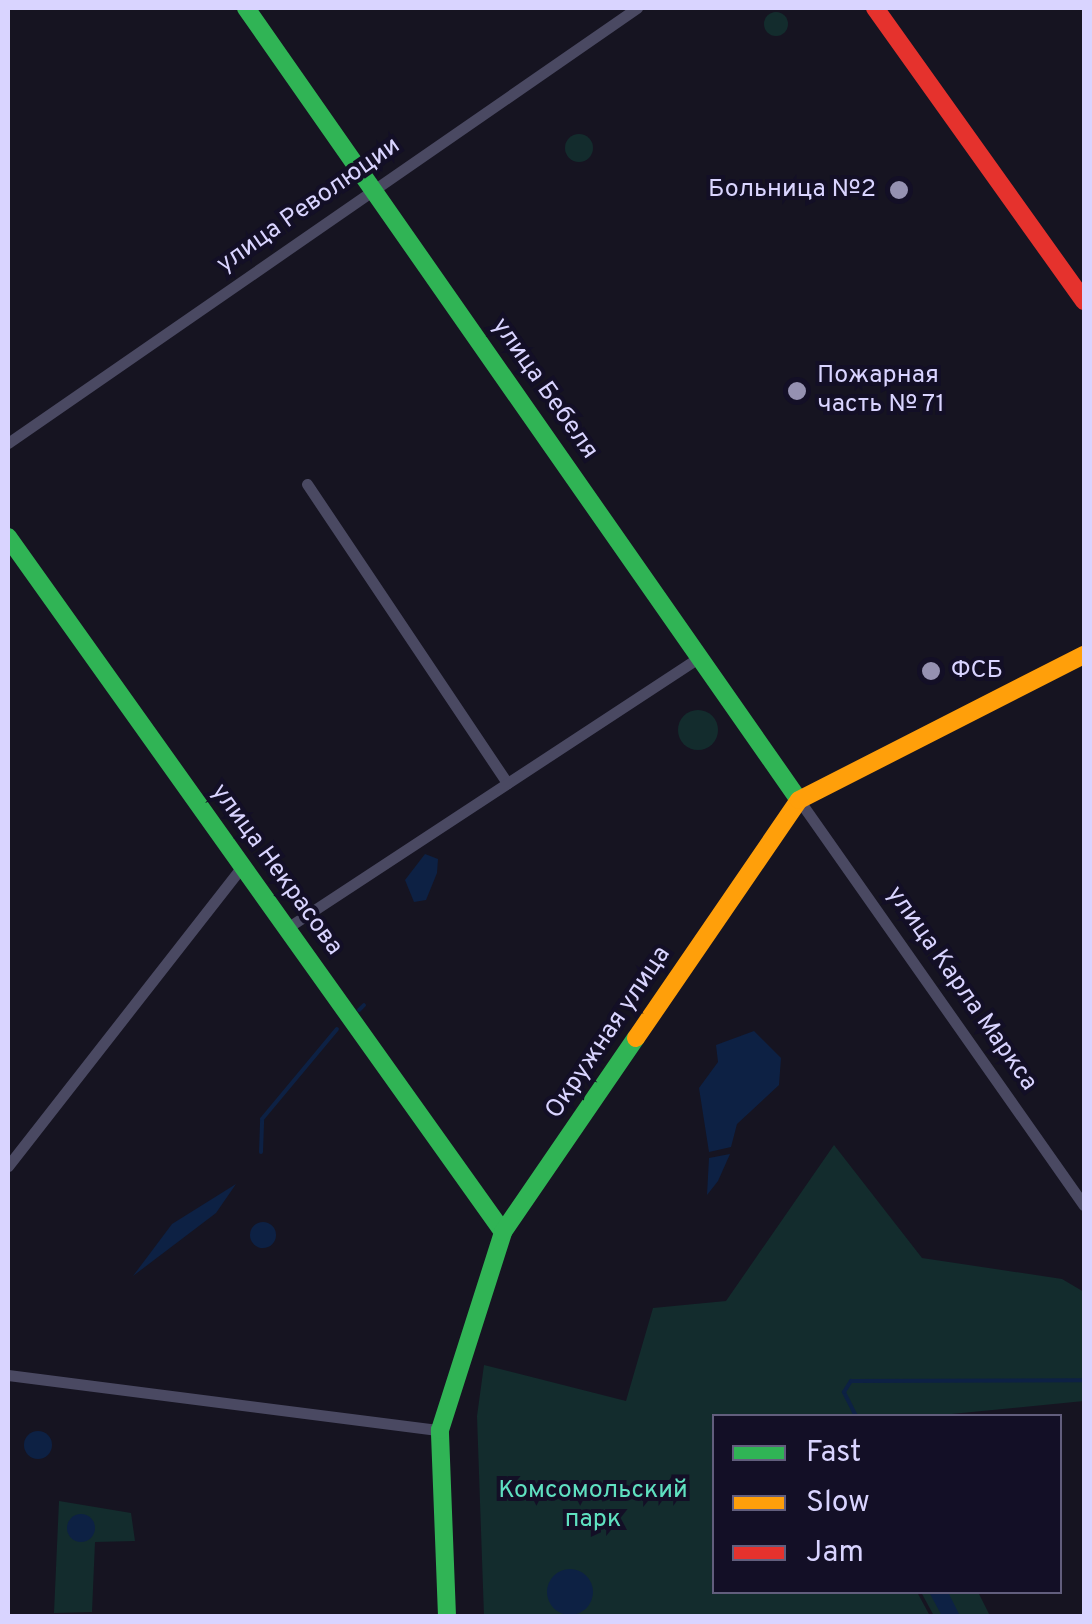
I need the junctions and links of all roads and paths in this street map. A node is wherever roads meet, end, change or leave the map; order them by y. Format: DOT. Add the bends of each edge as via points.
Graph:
graph roads {
  1 [pos="246,8"];
  2 [pos="637,8"];
  3 [pos="875,8"];
  4 [pos="373,188"];
  5 [pos="1084,300"];
  6 [pos="8,443"];
  7 [pos="307,484"];
  8 [pos="8,537"];
  9 [pos="1084,654"];
  10 [pos="700,658"];
  11 [pos="507,784"];
  12 [pos="799,800"];
  13 [pos="242,866"];
  14 [pos="287,928"];
  15 [pos="8,1166"];
  16 [pos="1084,1205"];
  17 [pos="503,1232"];
  18 [pos="8,1376"];
  19 [pos="440,1430"];
  20 [pos="447,1616"];
  1 -- 4 [label="street, улица Бебеля"];
  2 -- 4 [label="street, улица Революции"];
  3 -- 5 [label="street"];
  4 -- 6 [label="street, улица Революции"];
  4 -- 10 [label="street, улица Бебеля"];
  7 -- 11 [label="street"];
  8 -- 13 [label="street, улица Некрасова"];
  9 -- 12 [label="street, Окружная улица"];
  10 -- 11 [label="street"];
  10 -- 12 [label="street, улица Бебеля"];
  11 -- 14 [label="street"];
  12 -- 16 [label="street, улица Карла Маркса"];
  12 -- 17 [label="street, Окружная улица"];
  13 -- 14 [label="street, улица Некрасова"];
  13 -- 15 [label="street"];
  14 -- 17 [label="street, улица Некрасова"];
  17 -- 19 [label="street, Окружная улица"];
  18 -- 19 [label="street"];
  19 -- 20 [label="street, Окружная улица"];
}
